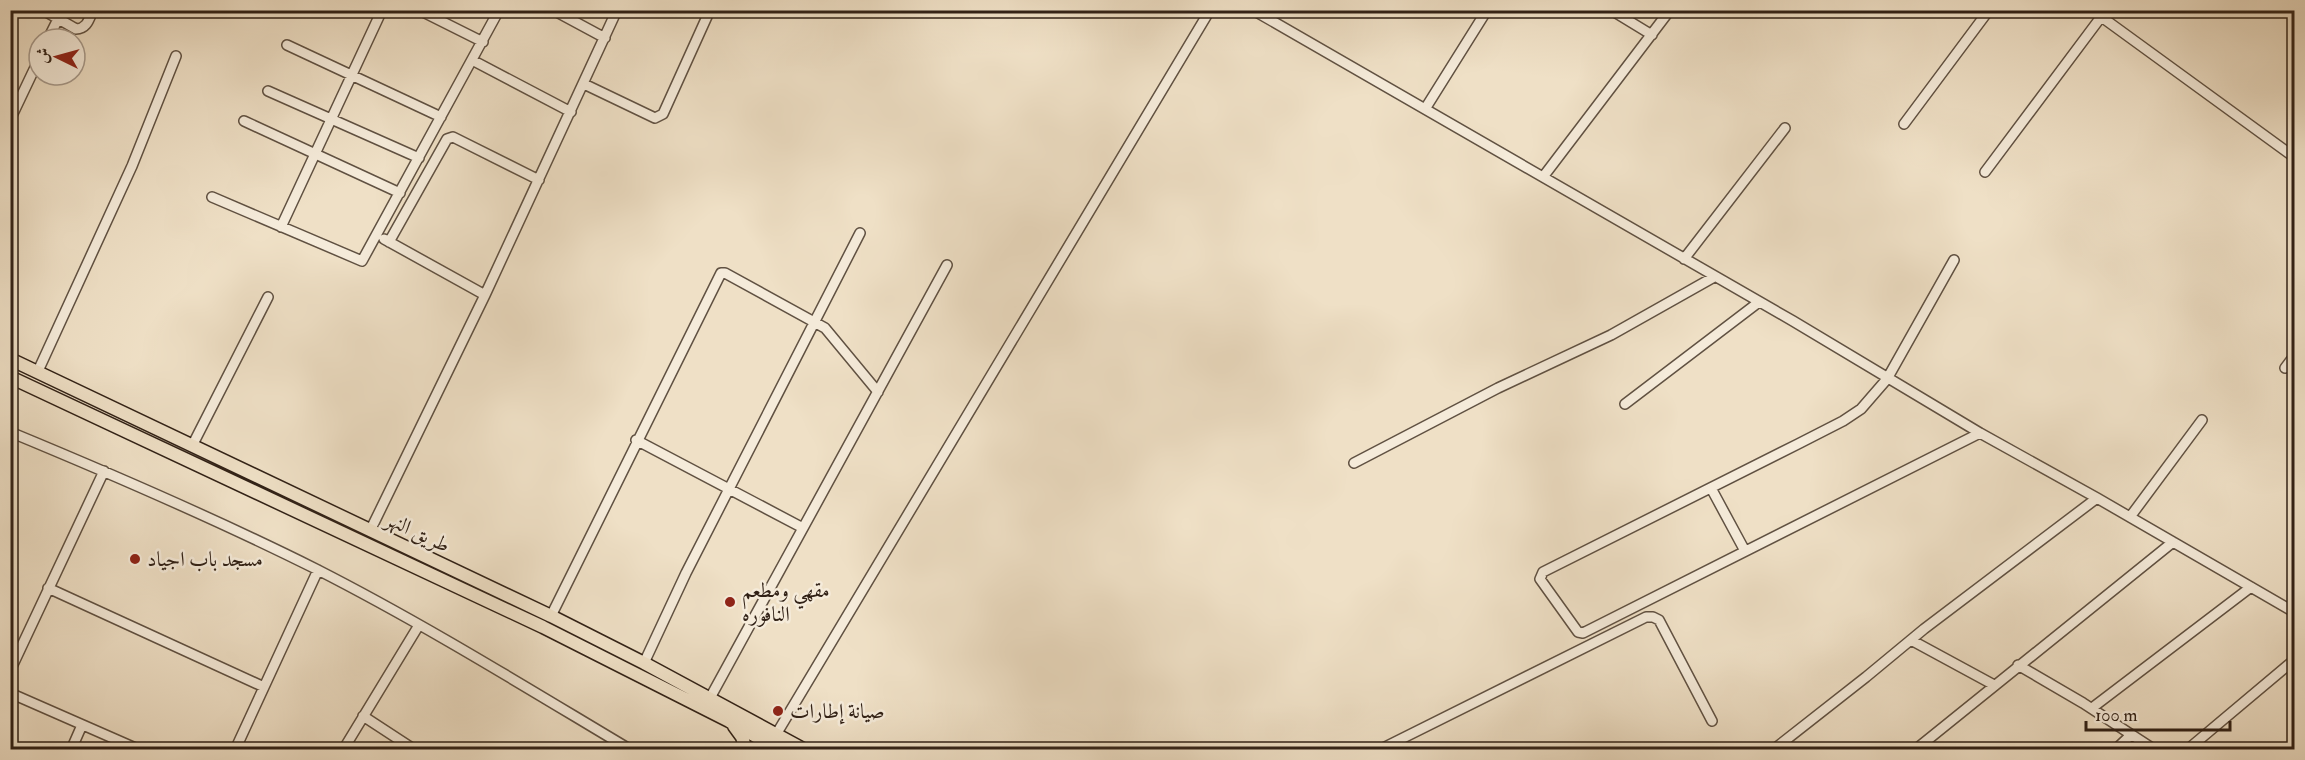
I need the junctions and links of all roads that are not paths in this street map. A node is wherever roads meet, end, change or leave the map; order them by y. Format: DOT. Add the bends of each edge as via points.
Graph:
graph roads {
  1 [pos="43,10"];
  2 [pos="93,10"];
  3 [pos="382,10"];
  4 [pos="419,10"];
  5 [pos="499,10"];
  6 [pos="553,10"];
  7 [pos="617,10"];
  8 [pos="710,10"];
  9 [pos="1210,10"];
  10 [pos="1254,10"];
  11 [pos="1487,10"];
  12 [pos="1611,10"];
  13 [pos="1670,10"];
  14 [pos="1989,10"];
  15 [pos="2092,10"];
  16 [pos="2101,17"];
  17 [pos="58,19"];
  18 [pos="54,27"];
  19 [pos="1652,35"];
  20 [pos="604,38"];
  21 [pos="483,42"];
  22 [pos="287,45"];
  23 [pos="176,56"];
  24 [pos="472,60"];
  25 [pos="352,74"];
  26 [pos="27,84"];
  27 [pos="584,84"];
  28 [pos="268,91"];
  29 [pos="1425,109"];
  30 [pos="571,112"];
  31 [pos="441,117"];
  32 [pos="332,119"];
  33 [pos="10,120"];
  34 [pos="244,121"];
  35 [pos="1904,124"];
  36 [pos="1785,128"];
  37 [pos="315,153"];
  38 [pos="2295,157"];
  39 [pos="419,158"];
  40 [pos="1985,172"];
  41 [pos="1543,177"];
  42 [pos="539,180"];
  43 [pos="400,193"];
  44 [pos="212,197"];
  45 [pos="281,227"];
  46 [pos="860,233"];
  47 [pos="377,235"];
  48 [pos="389,242"];
  49 [pos="1684,259"];
  50 [pos="1954,260"];
  51 [pos="947,265"];
  52 [pos="1714,277"];
  53 [pos="485,295"];
  54 [pos="268,297"];
  55 [pos="1759,302"];
  56 [pos="814,321"];
  57 [pos="2295,356"];
  58 [pos="10,359"];
  59 [pos="2285,368"];
  60 [pos="38,371"];
  61 [pos="10,377"];
  62 [pos="1887,379"];
  63 [pos="878,392"];
  64 [pos="1625,404"];
  65 [pos="2202,420"];
  66 [pos="10,432"];
  67 [pos="1980,433"];
  68 [pos="636,440"];
  69 [pos="192,446"];
  70 [pos="1354,463"];
  71 [pos="104,471"];
  72 [pos="1711,488"];
  73 [pos="729,489"];
  74 [pos="2097,498"];
  75 [pos="2130,517"];
  76 [pos="803,528"];
  77 [pos="370,531"];
  78 [pos="2173,542"];
  79 [pos="1744,551"];
  80 [pos="318,570"];
  81 [pos="2251,587"];
  82 [pos="48,588"];
  83 [pos="2295,612"];
  84 [pos="551,616"];
  85 [pos="419,625"];
  86 [pos="1911,640"];
  87 [pos="2295,660"];
  88 [pos="644,663"];
  89 [pos="2018,665"];
  90 [pos="10,671"];
  91 [pos="1994,686"];
  92 [pos="264,687"];
  93 [pos="10,693"];
  94 [pos="710,698"];
  95 [pos="2091,708"];
  96 [pos="363,716"];
  97 [pos="729,721"];
  98 [pos="1712,721"];
  99 [pos="82,725"];
  100 [pos="777,733"];
  101 [pos="2131,735"];
  102 [pos="763,745"];
  103 [pos="777,749"];
  104 [pos="70,750"];
  105 [pos="140,750"];
  106 [pos="235,750"];
  107 [pos="343,750"];
  108 [pos="415,750"];
  109 [pos="631,750"];
  110 [pos="746,750"];
  111 [pos="805,750"];
  112 [pos="1379,750"];
  113 [pos="1773,750"];
  114 [pos="1916,750"];
  115 [pos="2115,750"];
  116 [pos="2155,750"];
  117 [pos="2187,750"];
  1 -- 17 [label="street"];
  2 -- 17 [label="street" via="81,29"];
  3 -- 25 [label="street"];
  4 -- 21 [label="street"];
  5 -- 21 [label="street"];
  6 -- 20 [label="street"];
  7 -- 20 [label="street"];
  8 -- 27 [label="street" via="659,117"];
  9 -- 100 [label="street"];
  10 -- 29 [label="street"];
  11 -- 29 [label="street"];
  12 -- 19 [label="street"];
  13 -- 19 [label="street"];
  14 -- 35 [label="street"];
  15 -- 16 [label="street"];
  16 -- 38 [label="street"];
  16 -- 40 [label="street"];
  17 -- 18 [label="street"];
  19 -- 41 [label="street"];
  20 -- 27 [label="street"];
  21 -- 24 [label="street"];
  22 -- 25 [label="street"];
  23 -- 60 [label="street" via="132,166"];
  24 -- 30 [label="street"];
  24 -- 31 [label="street"];
  25 -- 31 [label="street"];
  25 -- 32 [label="street"];
  26 -- 33 [label="street"];
  27 -- 30 [label="street"];
  28 -- 32 [label="street"];
  29 -- 41 [label="street"];
  30 -- 42 [label="street"];
  31 -- 39 [label="street"];
  32 -- 37 [label="street"];
  32 -- 39 [label="street"];
  34 -- 37 [label="street"];
  36 -- 49 [label="street"];
  37 -- 43 [label="street"];
  37 -- 45 [label="street"];
  39 -- 43 [label="street"];
  41 -- 49 [label="street"];
  42 -- 48 [label="street" via="453,137 447,139"];
  42 -- 53 [label="street"];
  43 -- 47 [label="street"];
  44 -- 45 [label="street"];
  45 -- 47 [label="street" via="362,261"];
  46 -- 56 [label="street"];
  47 -- 48 [label="street"];
  48 -- 53 [label="street"];
  49 -- 52 [label="street"];
  50 -- 62 [label="street"];
  51 -- 63 [label="street"];
  52 -- 55 [label="street"];
  52 -- 70 [label="street" via="1611,335"];
  53 -- 77 [label="street"];
  54 -- 69 [label="street"];
  55 -- 62 [label="street"];
  55 -- 64 [label="street"];
  56 -- 63 [label="street" via="828,330"];
  56 -- 68 [label="street" via="720,273"];
  56 -- 73 [label="street"];
  57 -- 59 [label="street"];
  58 -- 60 [label="main road, طريق النهر"];
  60 -- 69 [label="main road, طريق النهر"];
  61 -- 97 [label="main road, طريق النهر" via="543,627"];
  62 -- 67 [label="street"];
  62 -- 72 [label="street" via="1861,409 1843,421"];
  63 -- 76 [label="street"];
  65 -- 75 [label="street"];
  66 -- 71 [label="street"];
  67 -- 74 [label="street"];
  67 -- 79 [label="street"];
  68 -- 73 [label="street"];
  68 -- 84 [label="street"];
  69 -- 77 [label="main road, طريق النهر"];
  71 -- 80 [label="street"];
  71 -- 82 [label="street"];
  72 -- 79 [label="street"];
  72 -- 79 [label="street" via="1543,572 1540,579 1580,634"];
  73 -- 76 [label="street"];
  73 -- 88 [label="street"];
  74 -- 75 [label="street"];
  74 -- 86 [label="street"];
  75 -- 78 [label="street"];
  76 -- 94 [label="street"];
  77 -- 84 [label="main road, طريق النهر"];
  78 -- 81 [label="street"];
  78 -- 89 [label="street"];
  80 -- 85 [label="street"];
  80 -- 92 [label="street"];
  81 -- 83 [label="street"];
  81 -- 95 [label="street"];
  82 -- 90 [label="street"];
  82 -- 92 [label="street"];
  84 -- 88 [label="main road, طريق النهر"];
  85 -- 96 [label="street"];
  85 -- 109 [label="street"];
  86 -- 91 [label="street"];
  86 -- 113 [label="street"];
  87 -- 117 [label="street"];
  88 -- 94 [label="main road, طريق النهر"];
  89 -- 91 [label="street"];
  89 -- 95 [label="street"];
  91 -- 114 [label="street"];
  92 -- 106 [label="street"];
  93 -- 99 [label="street"];
  94 -- 100 [label="main road, طريق النهر"];
  95 -- 101 [label="street"];
  96 -- 107 [label="street"];
  96 -- 108 [label="street"];
  97 -- 102 [label="main road, طريق النهر"];
  97 -- 110 [label="main road" via="742,736"];
  98 -- 112 [label="street" via="1659,620 1653,617"];
  99 -- 104 [label="street"];
  99 -- 105 [label="street"];
  100 -- 111 [label="main road, طريق النهر"];
  101 -- 115 [label="street"];
  101 -- 116 [label="street"];
  102 -- 103 [label="main road, طريق النهر"];
}
